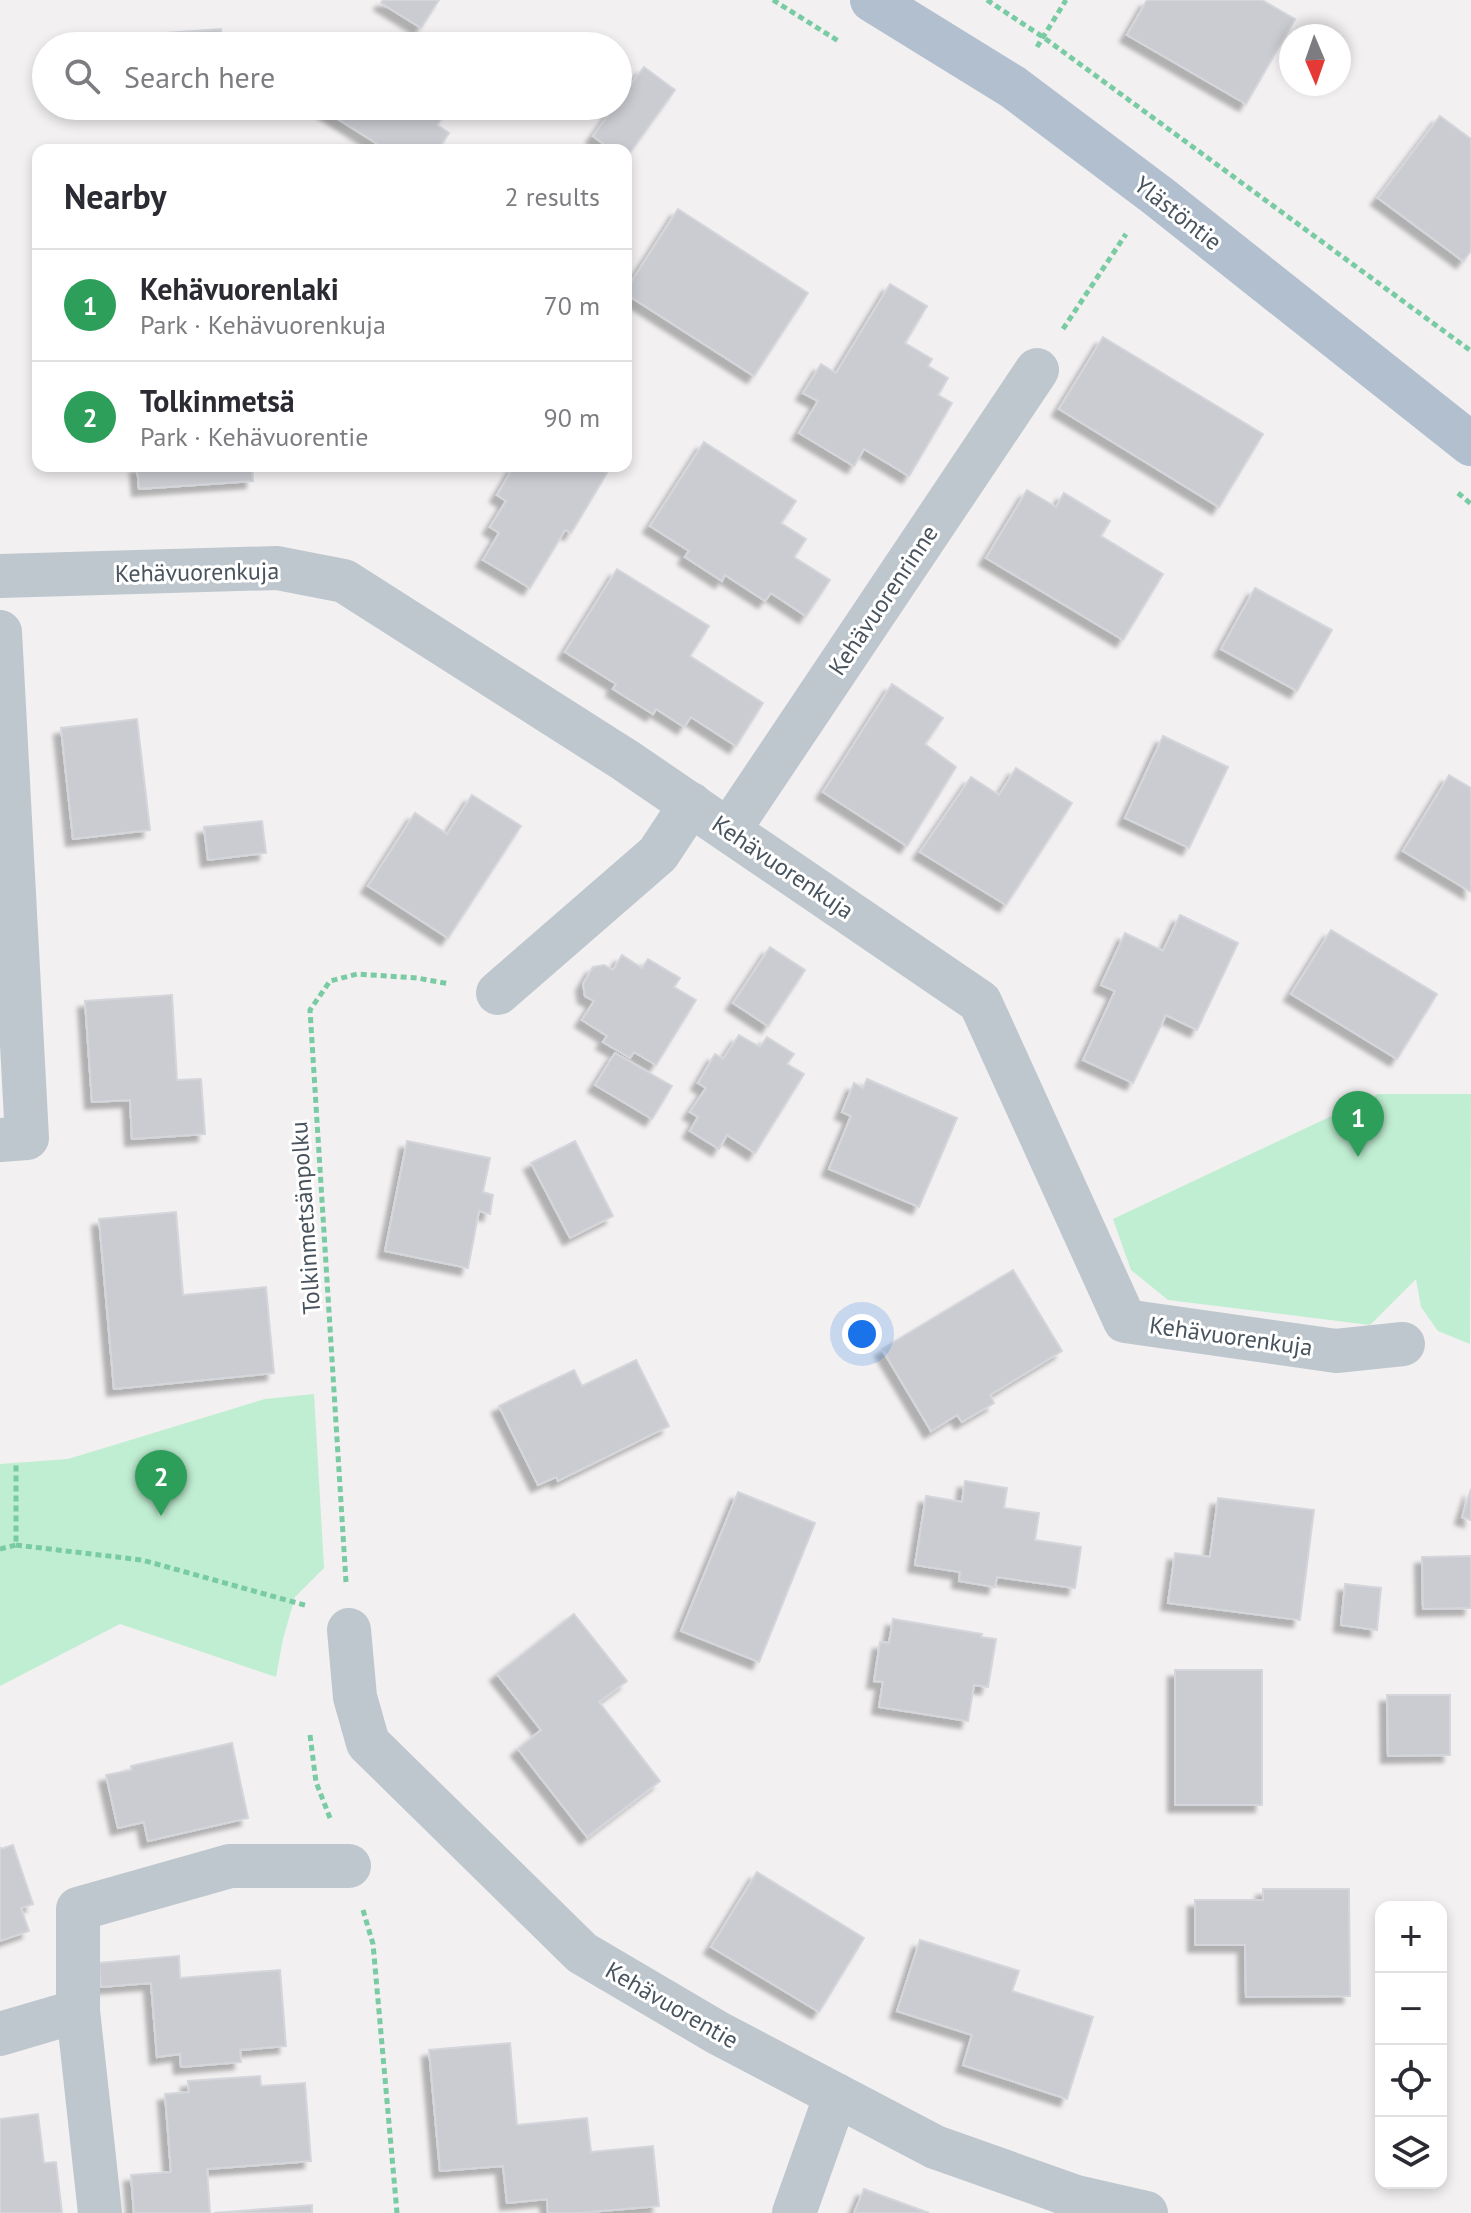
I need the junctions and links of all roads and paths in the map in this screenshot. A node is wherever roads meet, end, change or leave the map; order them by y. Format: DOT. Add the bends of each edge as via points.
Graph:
graph roads {
  1 [pos="773,0"];
  2 [pos="872,0"];
  3 [pos="987,0"];
  4 [pos="852,50"];
  5 [pos="1126,234"];
  6 [pos="1471,351"];
  7 [pos="1037,370"];
  8 [pos="1471,444"];
  9 [pos="1446,484"];
  10 [pos="1471,504"];
  11 [pos="0,576"];
  12 [pos="0,632"];
  13 [pos="691,804"];
  14 [pos="729,830"];
  15 [pos="498,993"];
  16 [pos="0,1140"];
  17 [pos="1403,1344"];
  18 [pos="16,1463"];
  19 [pos="16,1545"];
  20 [pos="0,1549"];
  21 [pos="312,1607"];
  22 [pos="349,1630"];
  23 [pos="349,1866"];
  24 [pos="78,2011"];
  25 [pos="0,2034"];
  26 [pos="836,2095"];
  27 [pos="100,2213"];
  28 [pos="794,2213"];
  29 [pos="1146,2213"];
  1 -- 4 [label="path"];
  2 -- 8 [label="main road, Ylästöntie" via="1013,87"];
  3 -- 6 [label="path"];
  5 -- 7 [label="path"];
  7 -- 14 [label="street, Kehävuorenrinne"];
  9 -- 10 [label="path"];
  11 -- 13 [label="street, Kehävuorenkuja" via="277,568 344,581"];
  12 -- 16 [label="street" via="27,1138"];
  13 -- 14 [label="street, Kehävuorenkuja"];
  13 -- 15 [label="street" via="658,854"];
  14 -- 17 [label="street, Kehävuorenkuja" via="980,1002 1125,1321 1336,1351"];
  15 -- 22 [label="path, Tolkinmetsänpolku" via="417,978 357,974 330,981 310,1010"];
  18 -- 19 [label="path"];
  19 -- 20 [label="path"];
  19 -- 21 [label="path" via="142,1560"];
  22 -- 26 [label="street, Kehävuorentie" via="355,1697 368,1743 582,1953"];
  23 -- 24 [label="street" via="230,1866 78,1909"];
  24 -- 25 [label="street"];
  24 -- 27 [label="street"];
  26 -- 28 [label="street"];
  26 -- 29 [label="street, Kehävuorentie" via="935,2147 1076,2197"];
}
